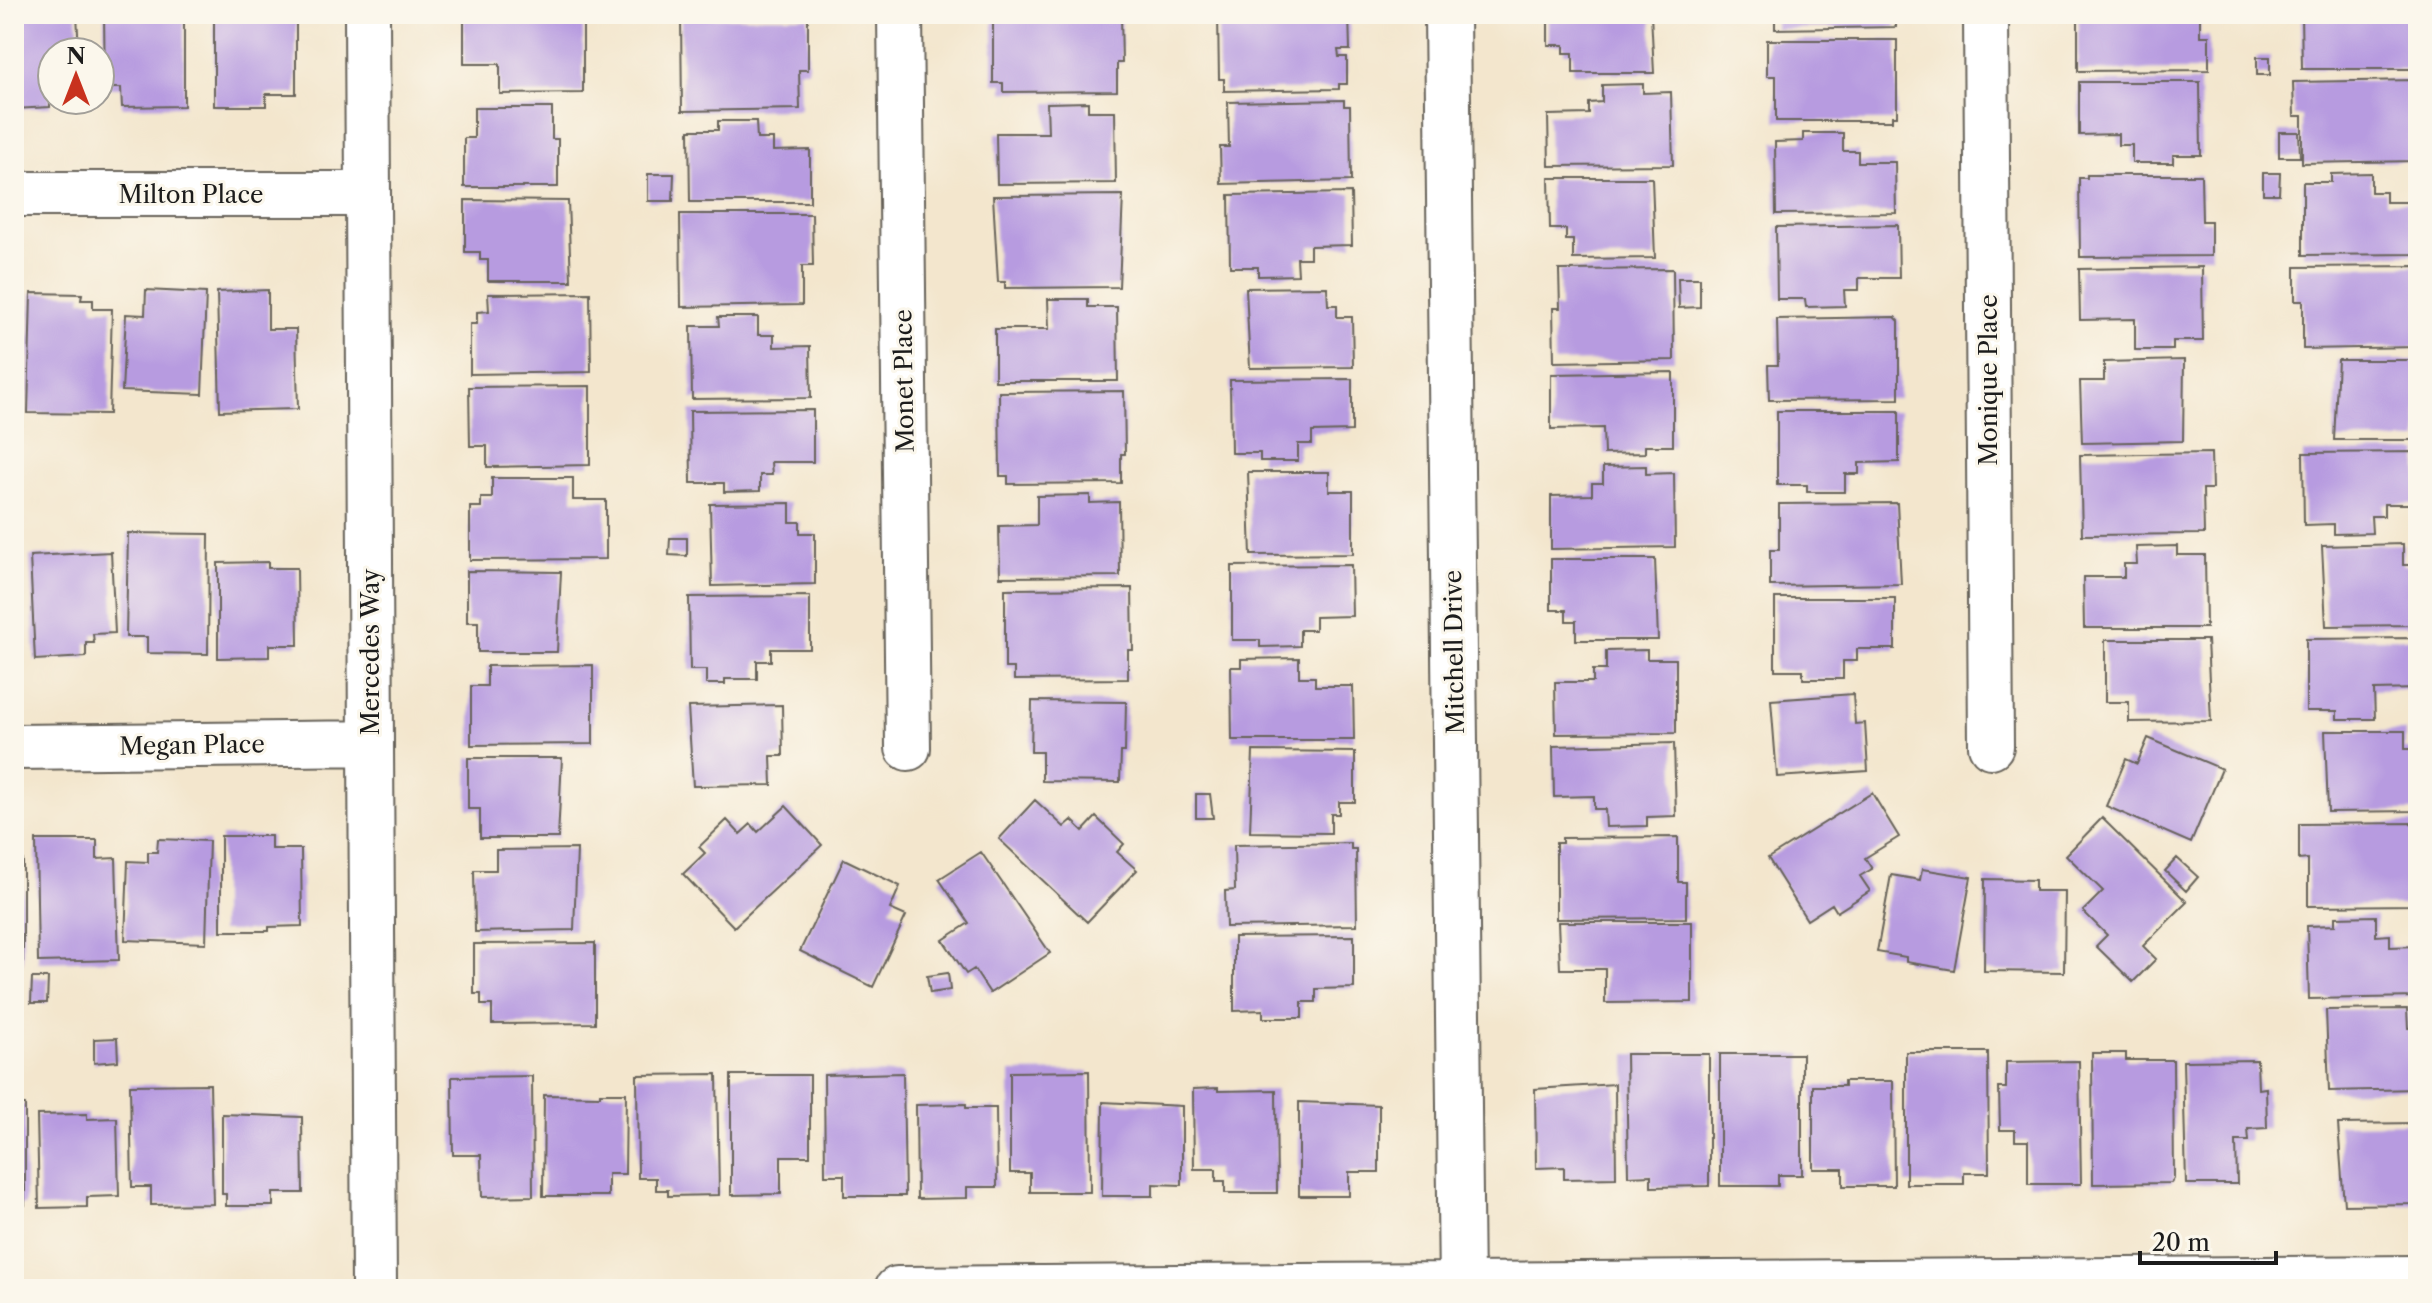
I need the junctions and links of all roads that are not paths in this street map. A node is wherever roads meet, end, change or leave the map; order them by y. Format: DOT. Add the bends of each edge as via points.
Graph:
graph roads {
  1 [pos="367,14"];
  2 [pos="900,14"];
  3 [pos="1447,14"];
  4 [pos="1986,14"];
  5 [pos="14,194"];
  6 [pos="368,194"];
  7 [pos="371,743"];
  8 [pos="1991,746"];
  9 [pos="14,747"];
  10 [pos="908,748"];
  11 [pos="2418,1278"];
  12 [pos="1461,1286"];
  13 [pos="374,1289"];
  14 [pos="897,1289"];
  1 -- 6 [label="street, Mercedes Way"];
  2 -- 10 [label="street, Monet Place"];
  3 -- 12 [label="street, Mitchell Drive"];
  4 -- 8 [label="street, Monique Place"];
  5 -- 6 [label="street, Milton Place"];
  6 -- 7 [label="street, Mercedes Way"];
  7 -- 9 [label="street, Megan Place"];
  7 -- 13 [label="street, Mercedes Way"];
  11 -- 12 [label="street"];
  12 -- 14 [label="street"];
}
